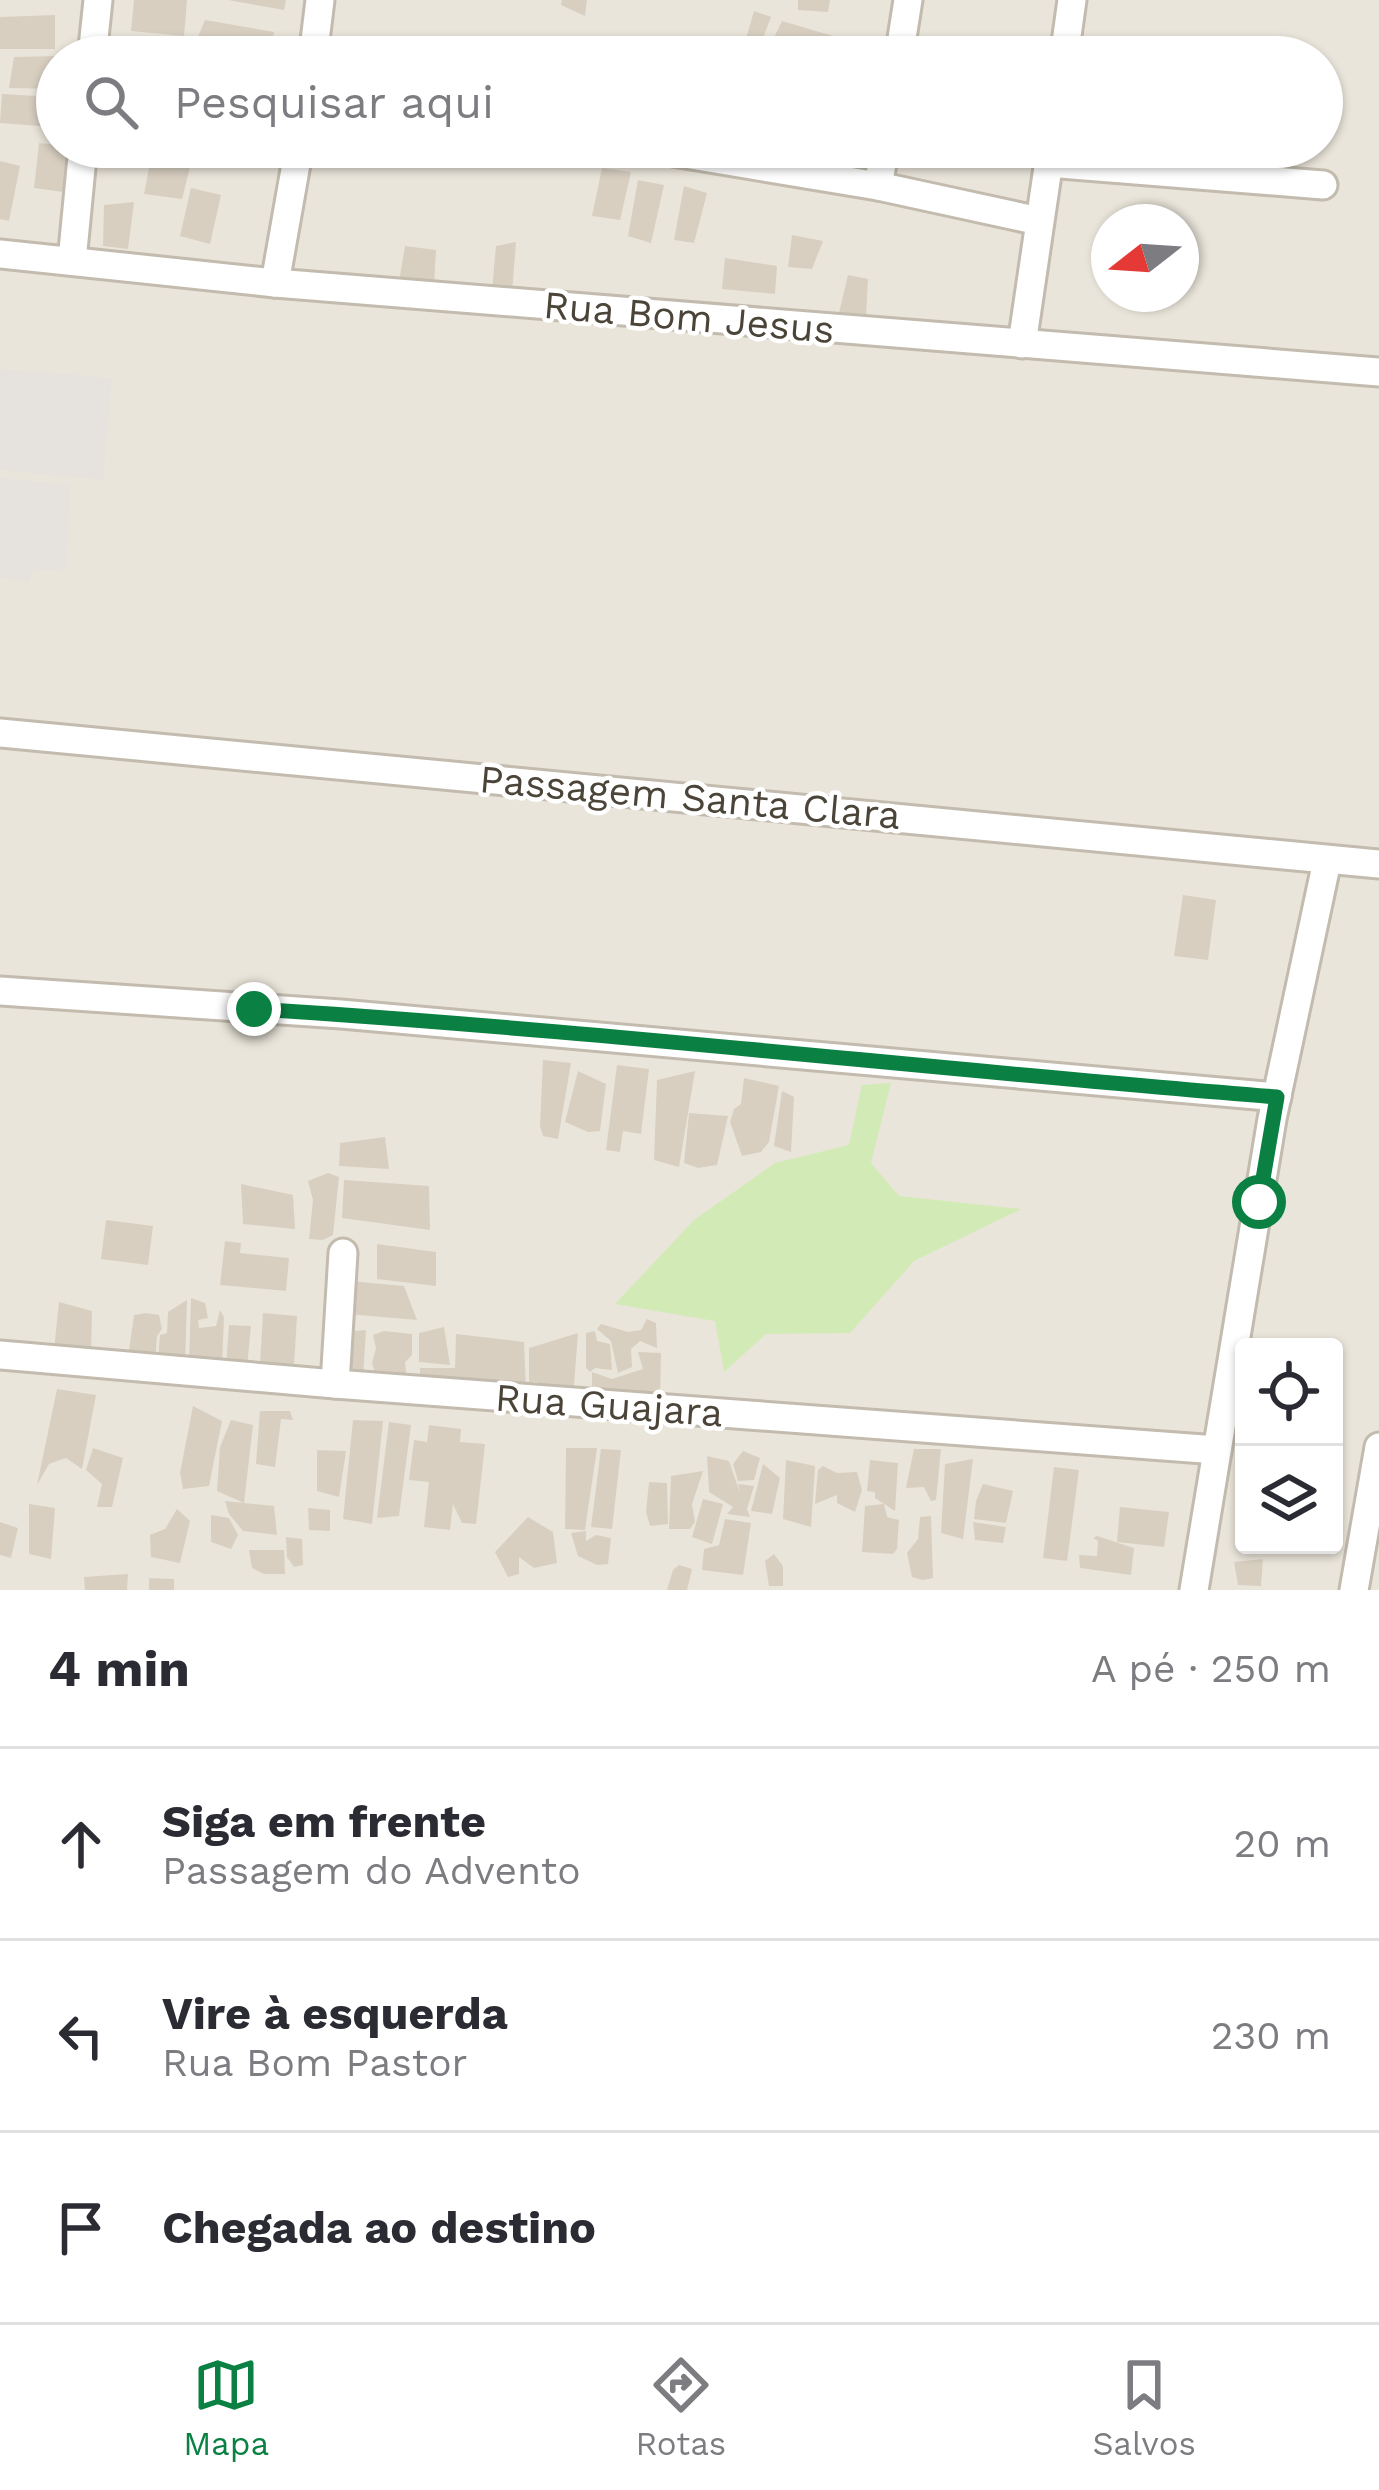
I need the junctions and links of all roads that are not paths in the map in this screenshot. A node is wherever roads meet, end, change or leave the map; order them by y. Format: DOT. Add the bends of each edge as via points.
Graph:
graph roads {
  1 [pos="98,0"];
  2 [pos="320,0"];
  3 [pos="908,0"];
  4 [pos="1072,0"];
  5 [pos="94,36"];
  6 [pos="316,36"];
  7 [pos="902,36"];
  8 [pos="1067,36"];
  9 [pos="81,168"];
  10 [pos="294,168"];
  11 [pos="770,168"];
  12 [pos="881,168"];
  13 [pos="1047,168"];
  14 [pos="1167,168"];
  15 [pos="1322,185"];
  16 [pos="878,186"];
  17 [pos="1039,221"];
  18 [pos="0,254"];
  19 [pos="73,261"];
  20 [pos="275,284"];
  21 [pos="1022,344"];
  22 [pos="1379,372"];
  23 [pos="0,733"];
  24 [pos="1327,861"];
  25 [pos="1379,864"];
  26 [pos="0,992"];
  27 [pos="1277,1097"];
  28 [pos="343,1252"];
  29 [pos="0,1354"];
  30 [pos="335,1384"];
  31 [pos="1379,1447"];
  32 [pos="1217,1450"];
  33 [pos="1194,1590"];
  34 [pos="1354,1590"];
  1 -- 5 [label="street"];
  2 -- 6 [label="street"];
  3 -- 7 [label="street"];
  4 -- 8 [label="street"];
  9 -- 19 [label="street"];
  10 -- 20 [label="street"];
  11 -- 16 [label="street"];
  12 -- 16 [label="street"];
  13 -- 17 [label="street"];
  14 -- 15 [label="street"];
  16 -- 17 [label="street"];
  17 -- 21 [label="street"];
  18 -- 19 [label="street, Rua Bom Jesus"];
  19 -- 20 [label="street, Rua Bom Jesus"];
  20 -- 21 [label="street, Rua Bom Jesus"];
  21 -- 22 [label="street, Rua Bom Jesus"];
  23 -- 24 [label="street, Passagem Santa Clara"];
  24 -- 25 [label="street, Passagem Santa Clara"];
  24 -- 27 [label="street"];
  26 -- 27 [label="street"];
  27 -- 32 [label="street"];
  28 -- 30 [label="street"];
  29 -- 30 [label="street, Rua Guajara"];
  30 -- 32 [label="street, Rua Guajara"];
  31 -- 34 [label="street"];
  32 -- 33 [label="street"];
}
